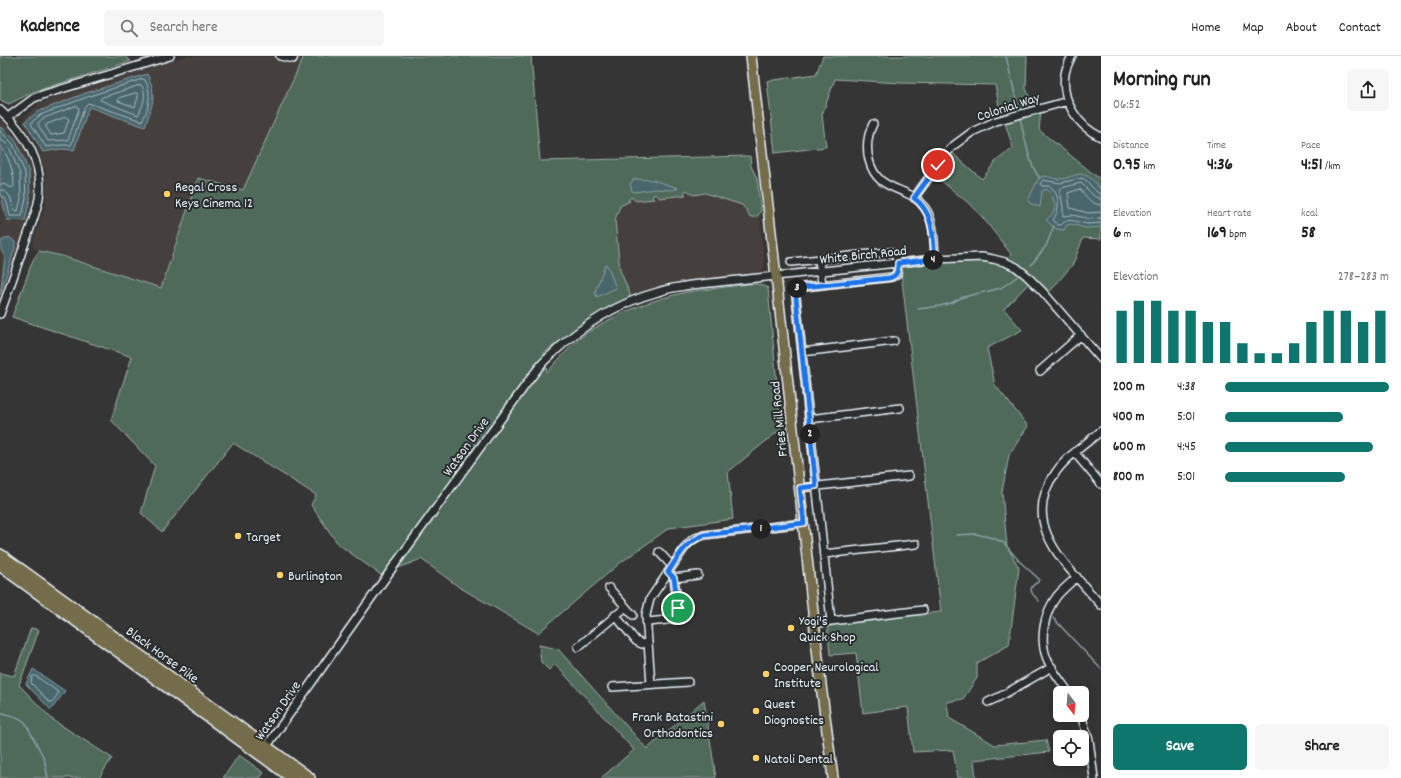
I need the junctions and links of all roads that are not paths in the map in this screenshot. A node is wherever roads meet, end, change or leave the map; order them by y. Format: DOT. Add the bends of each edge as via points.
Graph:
graph roads {
  1 [pos="170,56"];
  2 [pos="280,56"];
  3 [pos="751,56"];
  4 [pos="1072,56"];
  5 [pos="294,57"];
  6 [pos="1068,101"];
  7 [pos="0,110"];
  8 [pos="8,117"];
  9 [pos="873,124"];
  10 [pos="1101,137"];
  11 [pos="914,198"];
  12 [pos="819,259"];
  13 [pos="935,259"];
  14 [pos="791,262"];
  15 [pos="898,263"];
  16 [pos="820,271"];
  17 [pos="776,276"];
  18 [pos="822,285"];
  19 [pos="0,314"];
  20 [pos="1081,335"];
  21 [pos="894,341"];
  22 [pos="802,352"];
  23 [pos="1101,360"];
  24 [pos="1040,371"];
  25 [pos="900,408"];
  26 [pos="809,419"];
  27 [pos="1101,431"];
  28 [pos="1075,453"];
  29 [pos="909,476"];
  30 [pos="1101,484"];
  31 [pos="816,486"];
  32 [pos="800,488"];
  33 [pos="804,523"];
  34 [pos="916,544"];
  35 [pos="659,552"];
  36 [pos="824,554"];
  37 [pos="0,555"];
  38 [pos="0,565"];
  39 [pos="672,566"];
  40 [pos="668,572"];
  41 [pos="698,575"];
  42 [pos="1077,577"];
  43 [pos="674,578"];
  44 [pos="609,588"];
  45 [pos="1101,605"];
  46 [pos="626,607"];
  47 [pos="923,610"];
  48 [pos="67,614"];
  49 [pos="615,615"];
  50 [pos="633,615"];
  51 [pos="831,621"];
  52 [pos="648,622"];
  53 [pos="98,624"];
  54 [pos="814,624"];
  55 [pos="648,642"];
  56 [pos="578,648"];
  57 [pos="1052,667"];
  58 [pos="688,682"];
  59 [pos="651,684"];
  60 [pos="1064,686"];
  61 [pos="612,687"];
  62 [pos="988,702"];
  63 [pos="1083,722"];
  64 [pos="264,751"];
  65 [pos="293,778"];
  66 [pos="309,778"];
  67 [pos="833,778"];
  68 [pos="1094,778"];
  1 -- 8 [label="street" via="34,98"];
  2 -- 5 [label="street"];
  3 -- 17 [label="main road, Fries Mill Road"];
  4 -- 6 [label="street" via="1065,79"];
  6 -- 10 [label="street" via="1079,120"];
  6 -- 11 [label="street, Colonial Way" via="984,126 972,132 945,155"];
  7 -- 8 [label="street"];
  8 -- 19 [label="street" via="20,131 37,165 39,192 34,217"];
  9 -- 11 [label="street" via="868,136 867,150 875,174 884,184"];
  11 -- 13 [label="street" via="923,205 929,217"];
  12 -- 14 [label="street"];
  12 -- 15 [label="street" via="890,252 895,254"];
  12 -- 16 [label="street"];
  13 -- 15 [label="street, White Birch Road"];
  13 -- 20 [label="street, White Birch Road" via="982,257 1016,267 1036,285"];
  15 -- 16 [label="street, White Birch Road"];
  15 -- 18 [label="street" via="897,274 892,277"];
  16 -- 17 [label="street, White Birch Road"];
  16 -- 18 [label="street"];
  17 -- 32 [label="main road, Fries Mill Road"];
  17 -- 64 [label="street, Watson Drive" via="691,285 658,292 619,307 588,325 548,357 396,563"];
  18 -- 22 [label="street" via="795,288"];
  20 -- 23 [label="street, White Birch Road"];
  20 -- 24 [label="street"];
  21 -- 22 [label="street"];
  22 -- 26 [label="street"];
  25 -- 26 [label="street"];
  26 -- 31 [label="street"];
  27 -- 28 [label="street"];
  28 -- 30 [label="street"];
  28 -- 42 [label="street" via="1060,466 1051,480 1044,497 1043,514 1045,531 1050,543"];
  29 -- 31 [label="street"];
  31 -- 32 [label="street"];
  31 -- 36 [label="street"];
  32 -- 33 [label="main road, Fries Mill Road"];
  33 -- 39 [label="street" via="704,535 693,539"];
  33 -- 54 [label="main road, Fries Mill Road"];
  34 -- 36 [label="street"];
  35 -- 39 [label="street"];
  36 -- 51 [label="street"];
  37 -- 53 [label="highway, Black Horse Pike"];
  38 -- 48 [label="highway, Black Horse Pike"];
  39 -- 40 [label="street"];
  40 -- 43 [label="street"];
  40 -- 52 [label="street" via="650,599 646,615"];
  41 -- 43 [label="street"];
  42 -- 45 [label="street"];
  42 -- 57 [label="street" via="1056,598 1047,614 1044,642 1046,656"];
  43 -- 52 [label="street" via="679,616 676,619"];
  44 -- 46 [label="street"];
  46 -- 49 [label="street"];
  46 -- 50 [label="street"];
  47 -- 51 [label="street"];
  48 -- 53 [label="highway" via="78,613"];
  48 -- 64 [label="highway, Black Horse Pike"];
  49 -- 55 [label="street" via="636,641 642,644"];
  49 -- 56 [label="street"];
  51 -- 54 [label="street"];
  52 -- 55 [label="street"];
  53 -- 64 [label="highway, Black Horse Pike"];
  54 -- 67 [label="main road, Fries Mill Road"];
  55 -- 59 [label="street"];
  57 -- 60 [label="street"];
  57 -- 62 [label="street"];
  58 -- 59 [label="street"];
  59 -- 61 [label="street"];
  63 -- 68 [label="street" via="1089,740"];
  64 -- 65 [label="highway, Black Horse Pike"];
  64 -- 66 [label="highway, Black Horse Pike"];
}
